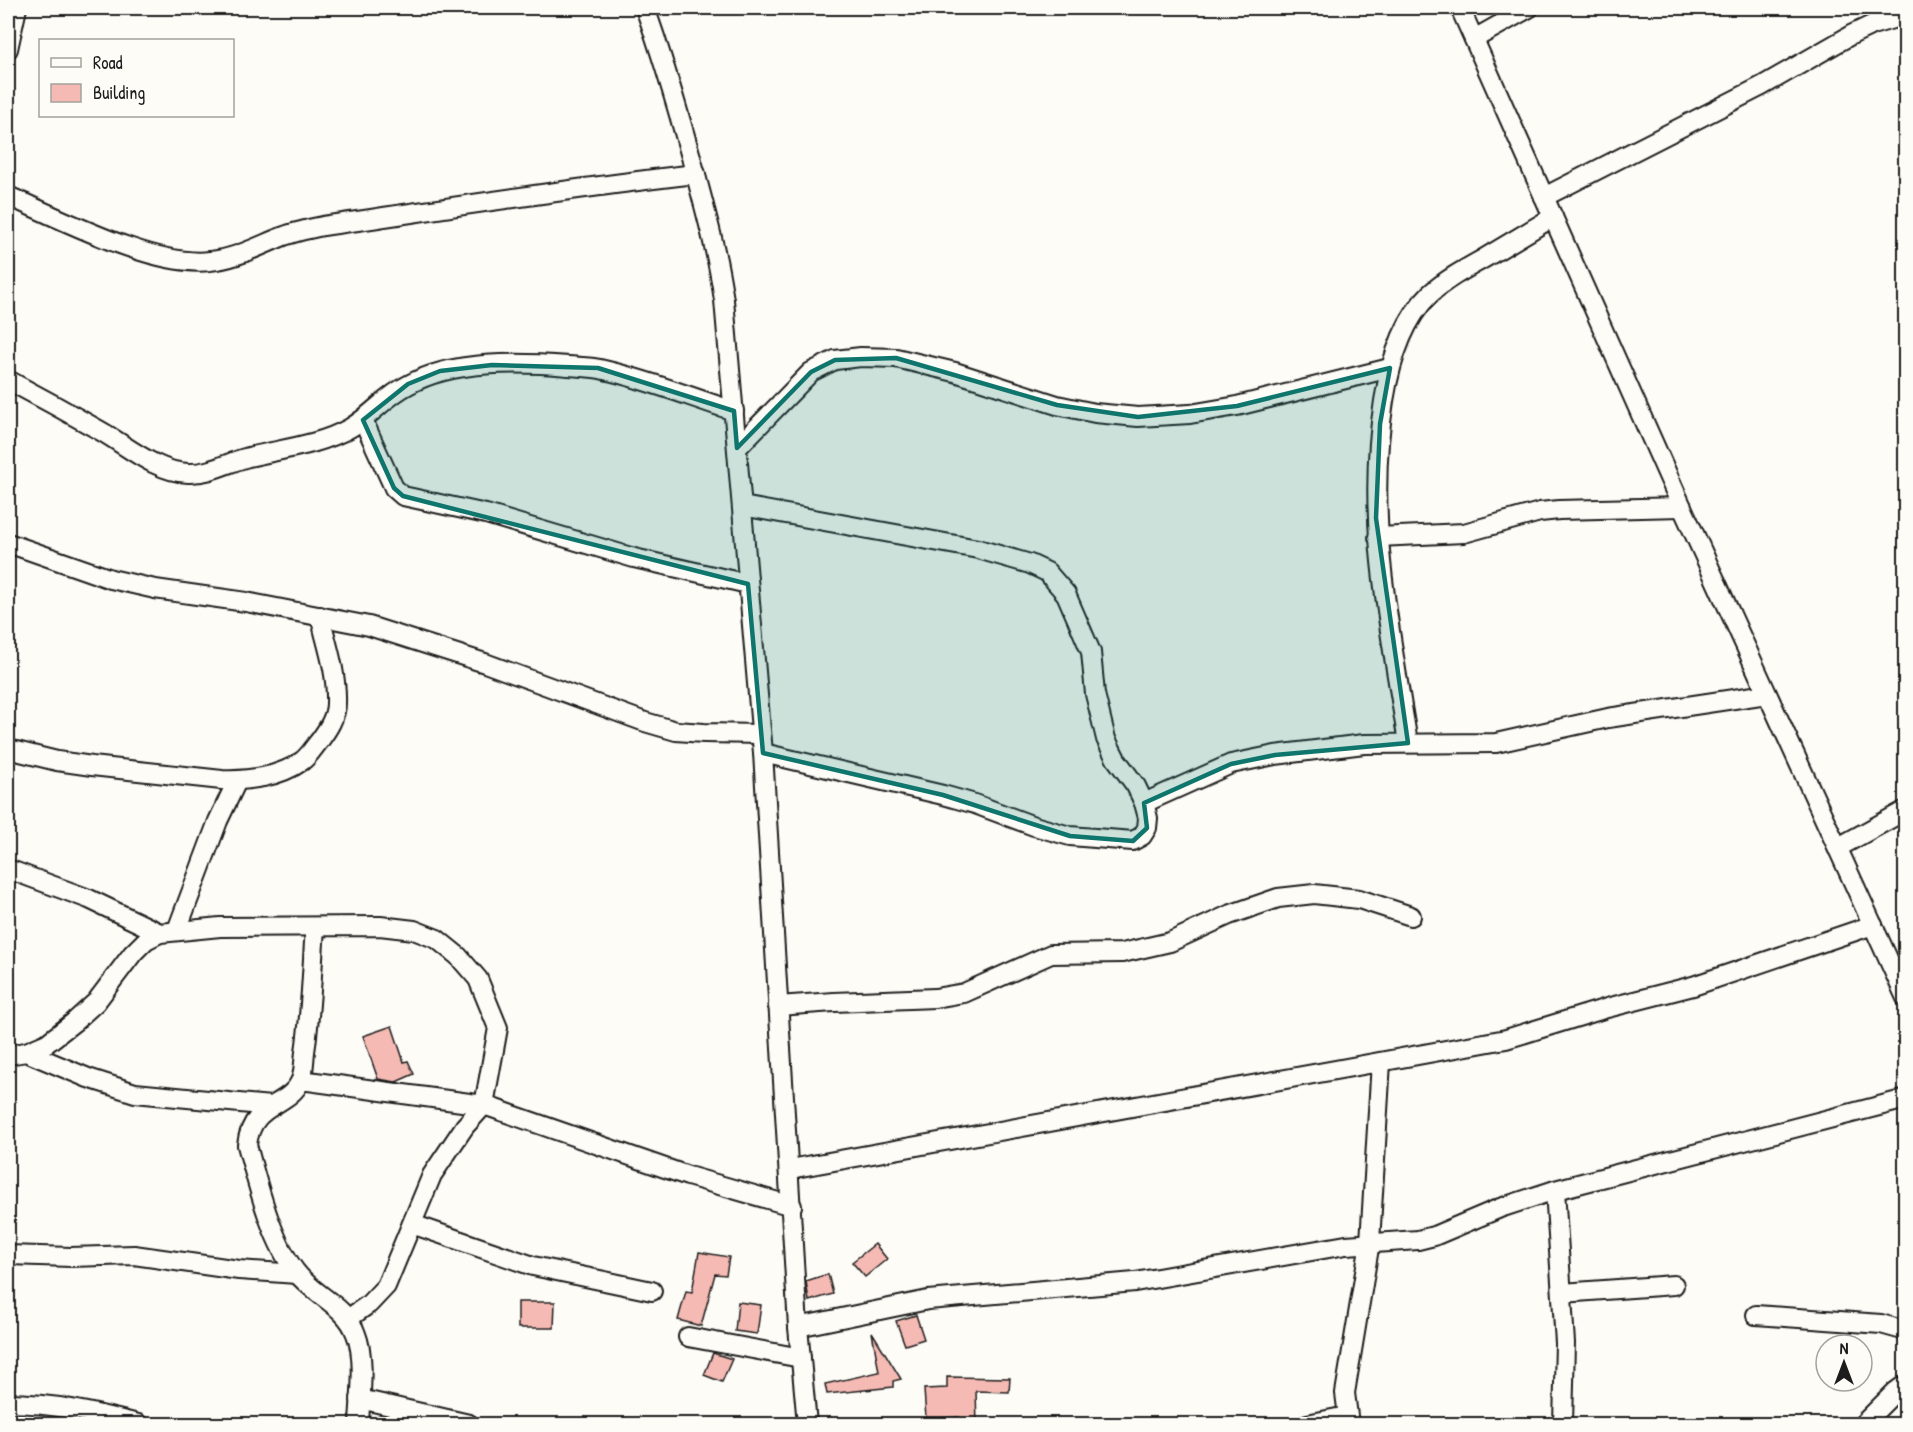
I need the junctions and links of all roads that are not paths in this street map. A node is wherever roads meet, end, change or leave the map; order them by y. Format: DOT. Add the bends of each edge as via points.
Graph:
graph roads {
  1 [pos="17,8"];
  2 [pos="645,8"];
  3 [pos="1460,8"];
  4 [pos="1529,8"];
  5 [pos="1905,15"];
  6 [pos="1474,39"];
  7 [pos="8,49"];
  8 [pos="696,174"];
  9 [pos="8,196"];
  10 [pos="1544,197"];
  11 [pos="1553,217"];
  12 [pos="1390,368"];
  13 [pos="8,380"];
  14 [pos="734,411"];
  15 [pos="363,420"];
  16 [pos="737,448"];
  17 [pos="742,506"];
  18 [pos="1682,507"];
  19 [pos="1378,537"];
  20 [pos="8,543"];
  21 [pos="748,584"];
  22 [pos="320,616"];
  23 [pos="1767,694"];
  24 [pos="761,734"];
  25 [pos="1408,743"];
  26 [pos="8,749"];
  27 [pos="762,753"];
  28 [pos="237,781"];
  29 [pos="1144,802"];
  30 [pos="1905,810"];
  31 [pos="1837,848"];
  32 [pos="8,868"];
  33 [pos="1411,916"];
  34 [pos="1873,926"];
  35 [pos="315,927"];
  36 [pos="169,931"];
  37 [pos="1905,998"];
  38 [pos="778,1006"];
  39 [pos="26,1052"];
  40 [pos="8,1055"];
  41 [pos="1380,1062"];
  42 [pos="301,1080"];
  43 [pos="1905,1100"];
  44 [pos="484,1105"];
  45 [pos="271,1106"];
  46 [pos="790,1169"];
  47 [pos="1555,1190"];
  48 [pos="792,1206"];
  49 [pos="412,1224"];
  50 [pos="1370,1242"];
  51 [pos="8,1255"];
  52 [pos="297,1274"];
  53 [pos="1674,1285"];
  54 [pos="652,1291"];
  55 [pos="1562,1293"];
  56 [pos="1756,1316"];
  57 [pos="349,1318"];
  58 [pos="798,1327"];
  59 [pos="1905,1331"];
  60 [pos="688,1338"];
  61 [pos="801,1358"];
  62 [pos="1905,1384"];
  63 [pos="360,1399"];
  64 [pos="8,1403"];
  65 [pos="1348,1420"];
  66 [pos="138,1425"];
  67 [pos="359,1425"];
  68 [pos="469,1425"];
  69 [pos="807,1425"];
  70 [pos="1307,1425"];
  71 [pos="1563,1425"];
  72 [pos="1863,1425"];
  1 -- 7 [label="street"];
  2 -- 8 [label="street"];
  3 -- 6 [label="street"];
  4 -- 6 [label="street"];
  5 -- 10 [label="street" via="1851,35 1762,86"];
  6 -- 10 [label="street"];
  8 -- 9 [label="street" via="323,226 209,261 141,251"];
  8 -- 14 [label="street" via="717,253"];
  10 -- 11 [label="street"];
  11 -- 12 [label="street" via="1452,277 1430,295 1414,314"];
  11 -- 18 [label="street"];
  12 -- 16 [label="street" via="1237,406 1138,417 1057,405 955,372 896,358 835,360 811,372"];
  12 -- 19 [label="street" via="1380,424"];
  13 -- 15 [label="street" via="166,469 188,473 313,442"];
  14 -- 15 [label="street" via="598,369 492,364 440,371 408,384"];
  14 -- 16 [label="street"];
  15 -- 21 [label="street" via="394,488 403,496 486,514 634,558"];
  16 -- 17 [label="street"];
  17 -- 21 [label="street"];
  17 -- 29 [label="street" via="978,549 1047,572 1066,594 1091,652 1095,694 1106,739"];
  18 -- 19 [label="street" via="1559,510 1464,533"];
  18 -- 23 [label="street"];
  19 -- 25 [label="street"];
  20 -- 22 [label="street" via="111,579"];
  21 -- 24 [label="street"];
  22 -- 24 [label="street" via="369,626 485,663 676,731"];
  22 -- 28 [label="street" via="336,682 332,722 303,760 284,771"];
  23 -- 25 [label="street" via="1608,718 1496,743"];
  23 -- 31 [label="street"];
  24 -- 27 [label="street"];
  25 -- 29 [label="street" via="1364,744 1251,759"];
  26 -- 28 [label="street" via="57,761"];
  27 -- 29 [label="street" via="943,795 1070,837 1133,841 1142,837 1148,818"];
  27 -- 38 [label="street"];
  28 -- 36 [label="street"];
  30 -- 31 [label="street"];
  31 -- 34 [label="street"];
  32 -- 36 [label="street"];
  33 -- 38 [label="street" via="1359,899 1314,894 1278,898 1170,942 1122,953 1051,954 964,993 934,999"];
  34 -- 37 [label="street"];
  34 -- 41 [label="street" via="1693,986 1506,1039"];
  35 -- 36 [label="street"];
  35 -- 42 [label="street"];
  35 -- 44 [label="street" via="414,930 437,939 458,956 478,979 498,1028"];
  36 -- 39 [label="street" via="146,940 96,1002 74,1022 47,1043"];
  38 -- 46 [label="street"];
  39 -- 40 [label="street"];
  39 -- 45 [label="street" via="135,1093"];
  41 -- 46 [label="street"];
  41 -- 50 [label="street"];
  42 -- 44 [label="street"];
  42 -- 45 [label="street"];
  43 -- 47 [label="street"];
  44 -- 48 [label="street" via="688,1176"];
  44 -- 49 [label="street" via="432,1175"];
  45 -- 52 [label="street" via="256,1119 247,1145 278,1243"];
  46 -- 48 [label="street"];
  47 -- 50 [label="street" via="1434,1236"];
  47 -- 55 [label="street"];
  48 -- 58 [label="street"];
  49 -- 54 [label="street" via="533,1266"];
  49 -- 57 [label="street" via="386,1286"];
  50 -- 58 [label="street" via="1176,1277 928,1300"];
  50 -- 65 [label="street" via="1347,1373"];
  51 -- 52 [label="street" via="134,1255"];
  52 -- 57 [label="street"];
  53 -- 55 [label="street"];
  55 -- 71 [label="street"];
  56 -- 59 [label="street" via="1881,1324"];
  57 -- 63 [label="street" via="361,1348"];
  58 -- 61 [label="street"];
  60 -- 61 [label="street"];
  61 -- 69 [label="street"];
  62 -- 72 [label="street"];
  63 -- 67 [label="street"];
  63 -- 68 [label="street"];
  64 -- 66 [label="street" via="81,1410"];
  65 -- 70 [label="street"];
}
